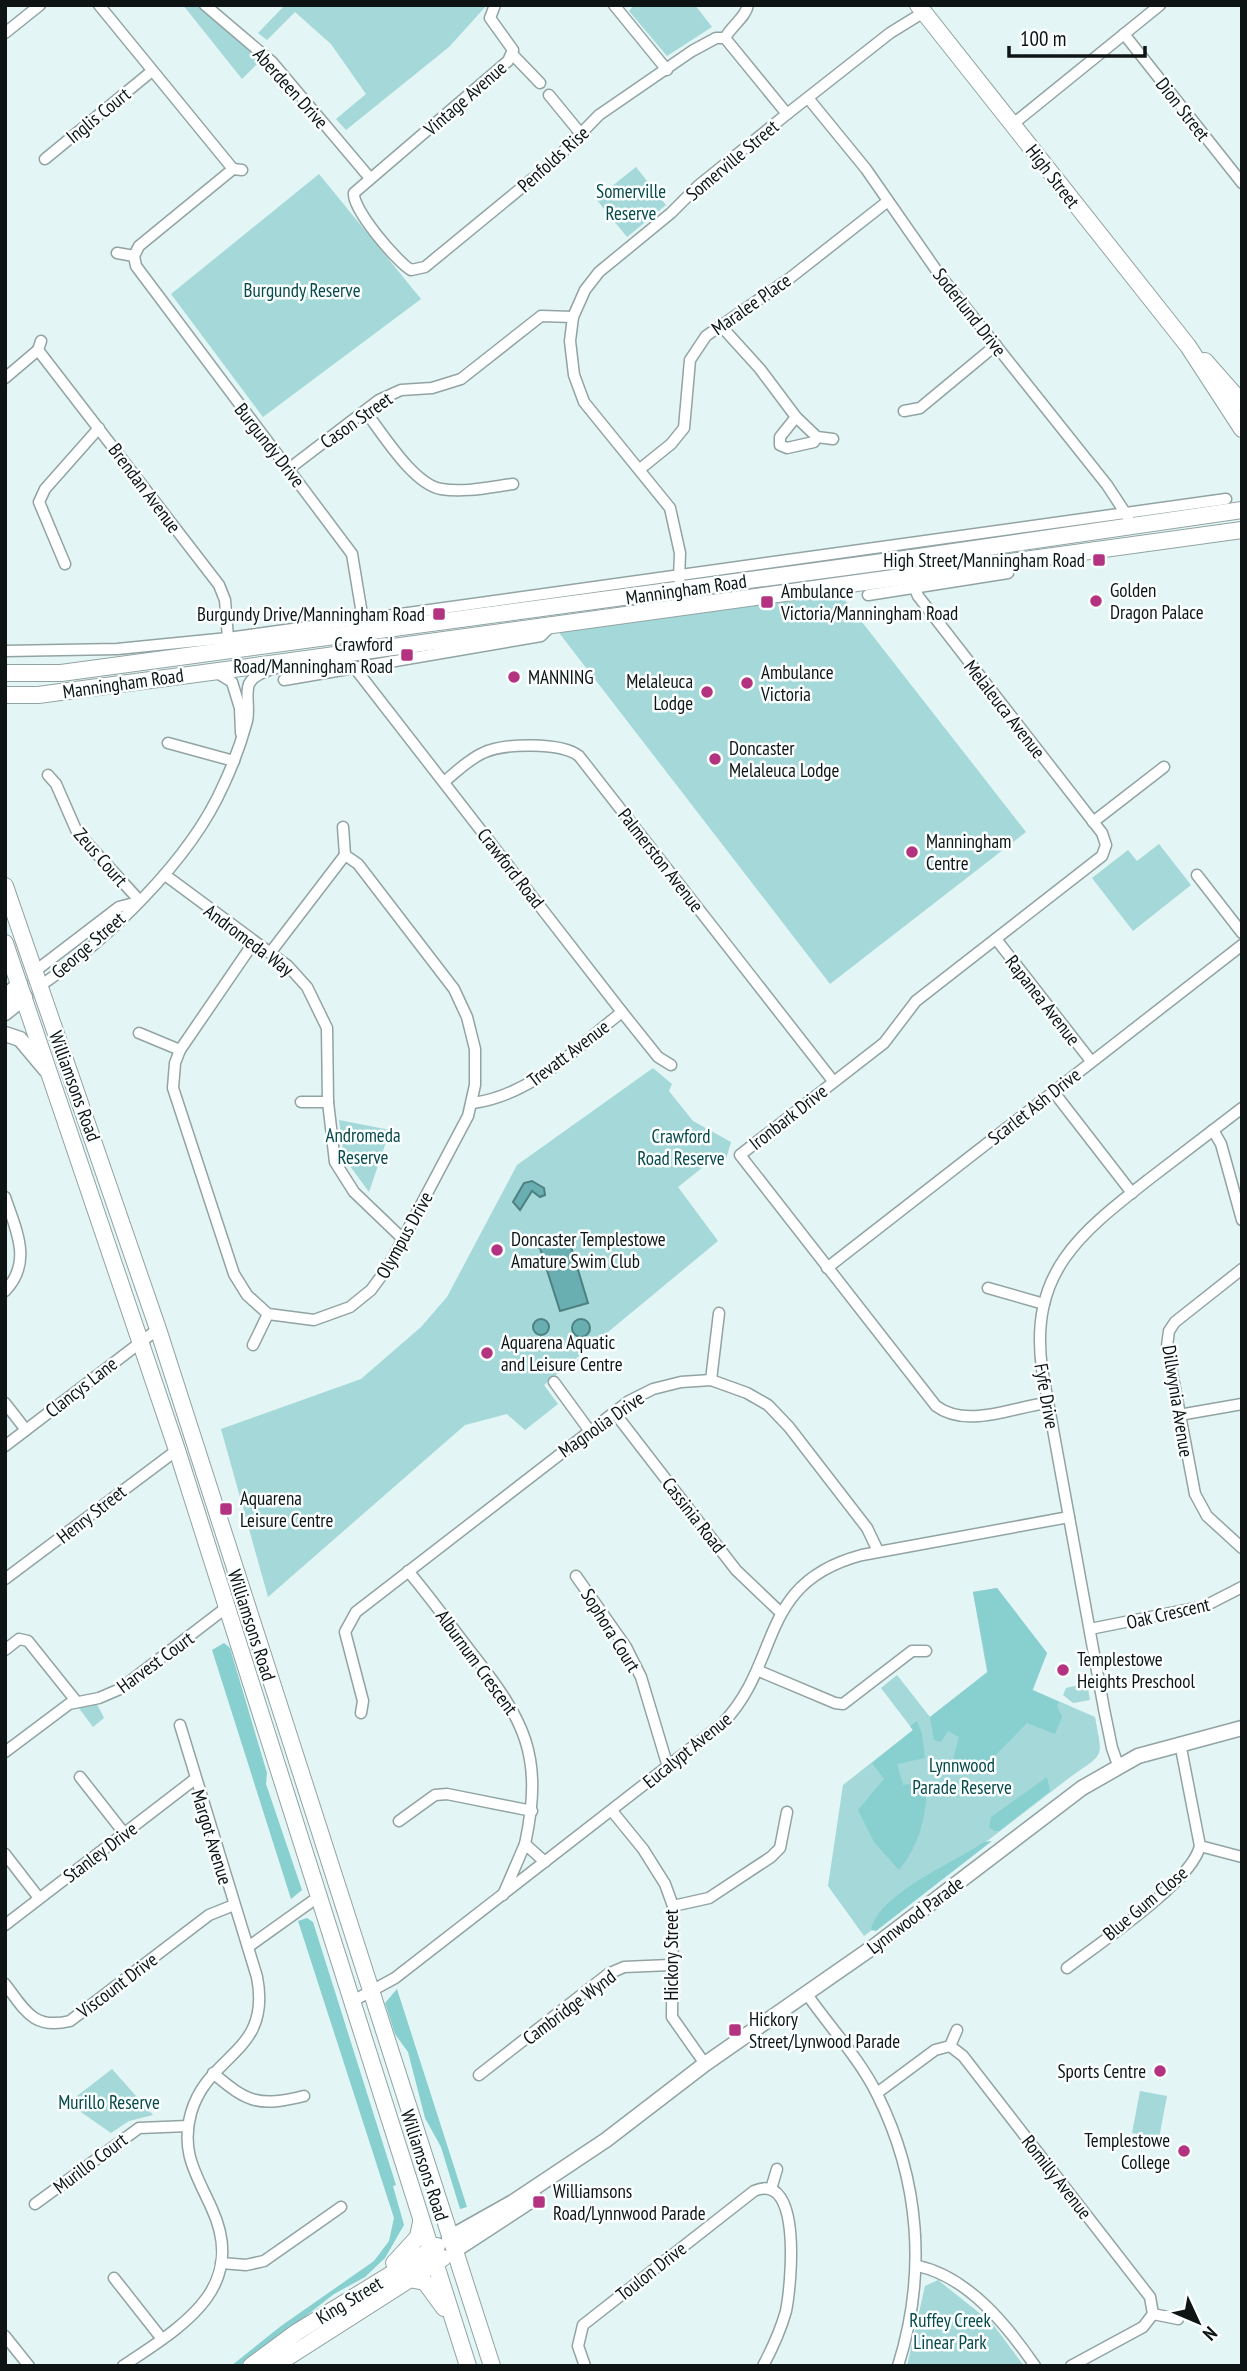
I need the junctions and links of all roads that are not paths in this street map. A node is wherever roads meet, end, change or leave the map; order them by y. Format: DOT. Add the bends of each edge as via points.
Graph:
graph roads {
  1 [pos="40,5"];
  2 [pos="99,5"];
  3 [pos="205,5"];
  4 [pos="495,5"];
  5 [pos="748,5"];
  6 [pos="1160,5"];
  7 [pos="615,6"];
  8 [pos="919,8"];
  9 [pos="5,33"];
  10 [pos="1124,34"];
  11 [pos="725,38"];
  12 [pos="513,55"];
  13 [pos="667,70"];
  14 [pos="152,71"];
  15 [pos="540,83"];
  16 [pos="549,95"];
  17 [pos="808,98"];
  18 [pos="787,114"];
  19 [pos="1013,124"];
  20 [pos="581,134"];
  21 [pos="45,159"];
  22 [pos="369,177"];
  23 [pos="1242,183"];
  24 [pos="888,201"];
  25 [pos="117,253"];
  26 [pos="134,256"];
  27 [pos="573,317"];
  28 [pos="721,326"];
  29 [pos="996,345"];
  30 [pos="1188,346"];
  31 [pos="5,378"];
  32 [pos="1242,403"];
  33 [pos="365,411"];
  34 [pos="904,411"];
  35 [pos="796,417"];
  36 [pos="99,428"];
  37 [pos="1242,429"];
  38 [pos="817,438"];
  39 [pos="833,439"];
  40 [pos="289,468"];
  41 [pos="640,469"];
  42 [pos="513,484"];
  43 [pos="1242,504"];
  44 [pos="1231,507"];
  45 [pos="1128,519"];
  46 [pos="1242,530"];
  47 [pos="65,564"];
  48 [pos="1008,573"];
  49 [pos="909,574"];
  50 [pos="685,581"];
  51 [pos="868,595"];
  52 [pos="689,608"];
  53 [pos="364,624"];
  54 [pos="551,626"];
  55 [pos="228,638"];
  56 [pos="246,648"];
  57 [pos="117,649"];
  58 [pos="5,651"];
  59 [pos="360,652"];
  60 [pos="324,656"];
  61 [pos="303,659"];
  62 [pos="131,663"];
  63 [pos="103,667"];
  64 [pos="247,667"];
  65 [pos="354,667"];
  66 [pos="338,670"];
  67 [pos="214,671"];
  68 [pos="5,673"];
  69 [pos="284,680"];
  70 [pos="5,695"];
  71 [pos="242,736"];
  72 [pos="168,743"];
  73 [pos="234,761"];
  74 [pos="1164,766"];
  75 [pos="48,775"];
  76 [pos="444,782"];
  77 [pos="1093,822"];
  78 [pos="343,827"];
  79 [pos="345,855"];
  80 [pos="1102,856"];
  81 [pos="165,875"];
  82 [pos="1197,875"];
  83 [pos="5,886"];
  84 [pos="136,902"];
  85 [pos="1242,933"];
  86 [pos="996,939"];
  87 [pos="254,942"];
  88 [pos="5,943"];
  89 [pos="1242,945"];
  90 [pos="270,953"];
  91 [pos="37,979"];
  92 [pos="22,991"];
  93 [pos="5,996"];
  94 [pos="622,1012"];
  95 [pos="5,1013"];
  96 [pos="139,1033"];
  97 [pos="5,1034"];
  98 [pos="180,1050"];
  99 [pos="1091,1061"];
  100 [pos="671,1065"];
  101 [pos="51,1077"];
  102 [pos="833,1081"];
  103 [pos="1054,1091"];
  104 [pos="301,1102"];
  105 [pos="328,1102"];
  106 [pos="473,1103"];
  107 [pos="1242,1108"];
  108 [pos="1213,1130"];
  109 [pos="1132,1193"];
  110 [pos="5,1197"];
  111 [pos="1242,1220"];
  112 [pos="403,1239"];
  113 [pos="827,1268"];
  114 [pos="1242,1269"];
  115 [pos="988,1288"];
  116 [pos="5,1292"];
  117 [pos="1044,1304"];
  118 [pos="719,1313"];
  119 [pos="268,1314"];
  120 [pos="158,1329"];
  121 [pos="141,1342"];
  122 [pos="253,1345"];
  123 [pos="711,1380"];
  124 [pos="554,1382"];
  125 [pos="1047,1403"];
  126 [pos="5,1404"];
  127 [pos="1242,1404"];
  128 [pos="614,1412"];
  129 [pos="1179,1415"];
  130 [pos="26,1430"];
  131 [pos="589,1430"];
  132 [pos="5,1446"];
  133 [pos="177,1450"];
  134 [pos="1069,1517"];
  135 [pos="1242,1548"];
  136 [pos="878,1551"];
  137 [pos="408,1571"];
  138 [pos="576,1576"];
  139 [pos="5,1579"];
  140 [pos="1242,1587"];
  141 [pos="244,1599"];
  142 [pos="227,1607"];
  143 [pos="780,1612"];
  144 [pos="1090,1629"];
  145 [pos="5,1650"];
  146 [pos="926,1651"];
  147 [pos="759,1671"];
  148 [pos="76,1702"];
  149 [pos="361,1713"];
  150 [pos="180,1725"];
  151 [pos="1242,1728"];
  152 [pos="1180,1743"];
  153 [pos="5,1752"];
  154 [pos="1118,1765"];
  155 [pos="668,1767"];
  156 [pos="80,1777"];
  157 [pos="195,1779"];
  158 [pos="532,1811"];
  159 [pos="612,1811"];
  160 [pos="787,1811"];
  161 [pos="399,1821"];
  162 [pos="124,1833"];
  163 [pos="524,1844"];
  164 [pos="1200,1846"];
  165 [pos="5,1853"];
  166 [pos="1242,1857"];
  167 [pos="545,1862"];
  168 [pos="503,1895"];
  169 [pos="39,1898"];
  170 [pos="318,1898"];
  171 [pos="234,1905"];
  172 [pos="673,1906"];
  173 [pos="5,1925"];
  174 [pos="248,1947"];
  175 [pos="670,1965"];
  176 [pos="1067,1968"];
  177 [pos="5,1983"];
  178 [pos="370,1993"];
  179 [pos="806,1993"];
  180 [pos="351,2002"];
  181 [pos="957,2030"];
  182 [pos="950,2046"];
  183 [pos="705,2064"];
  184 [pos="213,2073"];
  185 [pos="479,2075"];
  186 [pos="877,2093"];
  187 [pos="304,2096"];
  188 [pos="188,2126"];
  189 [pos="777,2169"];
  190 [pos="771,2189"];
  191 [pos="36,2204"];
  192 [pos="341,2207"];
  193 [pos="421,2220"];
  194 [pos="452,2245"];
  195 [pos="432,2257"];
  196 [pos="221,2263"];
  197 [pos="918,2266"];
  198 [pos="114,2278"];
  199 [pos="409,2279"];
  200 [pos="361,2293"];
  201 [pos="1153,2314"];
  202 [pos="1178,2319"];
  203 [pos="455,2325"];
  204 [pos="5,2336"];
  205 [pos="162,2339"];
  206 [pos="29,2366"];
  207 [pos="122,2366"];
  208 [pos="251,2366"];
  209 [pos="274,2366"];
  210 [pos="468,2366"];
  211 [pos="492,2366"];
  212 [pos="585,2366"];
  213 [pos="763,2366"];
  214 [pos="898,2366"];
  215 [pos="1035,2366"];
  216 [pos="1071,2366"];
  1 -- 9 [label="street"];
  2 -- 14 [label="street"];
  3 -- 22 [label="street, Aberdeen Drive" via="272,62"];
  4 -- 12 [label="street, Vintage Avenue" via="490,18"];
  5 -- 11 [label="street"];
  6 -- 10 [label="street"];
  7 -- 13 [label="street"];
  8 -- 17 [label="street, Somerville Street"];
  8 -- 19 [label="main road, High Street"];
  10 -- 19 [label="street"];
  10 -- 23 [label="street, Dion Street"];
  11 -- 13 [label="street, Penfolds Rise" via="692,51"];
  11 -- 18 [label="street"];
  12 -- 15 [label="street"];
  12 -- 22 [label="street, Vintage Avenue" via="480,89"];
  13 -- 20 [label="street, Penfolds Rise" via="599,116"];
  14 -- 21 [label="street, Inglis Court"];
  14 -- 26 [label="street" via="238,170 139,246"];
  16 -- 20 [label="street"];
  17 -- 18 [label="street, Somerville Street"];
  17 -- 24 [label="street, Soderlund Drive"];
  18 -- 27 [label="street, Somerville Street" via="599,272"];
  19 -- 30 [label="main road, High Street"];
  20 -- 22 [label="street, Penfolds Rise" via="554,161 416,271 406,267 355,205 356,188"];
  24 -- 28 [label="street, Maralee Place"];
  24 -- 29 [label="street, Soderlund Drive"];
  25 -- 26 [label="street"];
  26 -- 40 [label="street, Burgundy Drive" via="136,266"];
  27 -- 33 [label="street, Cason Street" via="541,316 461,379 432,388 401,390"];
  27 -- 41 [label="street, Somerville Street" via="574,375 584,402"];
  28 -- 35 [label="street"];
  28 -- 41 [label="street, Maralee Place" via="706,336 690,360 687,419 680,435"];
  29 -- 34 [label="street" via="919,408"];
  29 -- 45 [label="street, Soderlund Drive"];
  30 -- 32 [label="main road, High Street"];
  30 -- 37 [label="main road, High Street"];
  31 -- 36 [label="street, Brendan Avenue" via="39,345"];
  33 -- 40 [label="street, Cason Street"];
  33 -- 42 [label="street" via="408,466 438,489 461,491"];
  35 -- 38 [label="street"];
  35 -- 38 [label="street" via="780,437 780,445 787,448"];
  36 -- 47 [label="street" via="45,489 39,502"];
  36 -- 55 [label="street, Brendan Avenue" via="219,586 225,600"];
  38 -- 39 [label="street"];
  40 -- 53 [label="street, Burgundy Drive" via="352,554"];
  41 -- 50 [label="street, Somerville Street" via="670,508"];
  43 -- 44 [label="main road"];
  44 -- 45 [label="main road, Manningham Road"];
  45 -- 49 [label="main road, Manningham Road"];
  45 -- 50 [label="street, Manningham Road"];
  46 -- 49 [label="main road, Manningham Road"];
  48 -- 49 [label="street, Manningham Road"];
  49 -- 50 [label="main road, Manningham Road"];
  49 -- 51 [label="street, Manningham Road"];
  49 -- 52 [label="main road, Manningham Road"];
  49 -- 77 [label="street, Melaleuca Avenue"];
  50 -- 52 [label="main road"];
  50 -- 53 [label="main road, Manningham Road"];
  52 -- 54 [label="main road, Manningham Road"];
  53 -- 55 [label="street, Manningham Road"];
  53 -- 56 [label="main road, Manningham Road"];
  53 -- 59 [label="street, Burgundy Drive"];
  54 -- 59 [label="main road, Manningham Road"];
  54 -- 65 [label="street, Manningham Road" via="541,636"];
  55 -- 57 [label="street, Manningham Road"];
  56 -- 62 [label="main road, Manningham Road"];
  56 -- 64 [label="main road"];
  57 -- 58 [label="street"];
  57 -- 62 [label="street, Manningham Road"];
  57 -- 63 [label="street, Manningham Road"];
  59 -- 60 [label="main road, Manningham Road"];
  60 -- 61 [label="main road, Manningham Road"];
  60 -- 66 [label="street"];
  61 -- 64 [label="main road, Manningham Road"];
  61 -- 71 [label="street, George Street" via="254,677"];
  62 -- 63 [label="main road, Manningham Road"];
  63 -- 68 [label="main road, Manningham Road"];
  64 -- 67 [label="main road, Manningham Road"];
  65 -- 66 [label="street, Manningham Road"];
  65 -- 76 [label="street, Crawford Road"];
  66 -- 69 [label="street, Manningham Road"];
  67 -- 70 [label="main road, Manningham Road" via="38,695"];
  67 -- 71 [label="street, George Street" via="232,682"];
  71 -- 73 [label="street, George Street"];
  72 -- 73 [label="street"];
  73 -- 81 [label="street, George Street" via="201,828"];
  74 -- 77 [label="street"];
  75 -- 84 [label="street, Zeus Court" via="77,832"];
  76 -- 94 [label="street, Crawford Road"];
  76 -- 102 [label="street, Palmerston Avenue" via="493,750 561,747 579,756"];
  77 -- 80 [label="street, Melaleuca Avenue" via="1106,845"];
  78 -- 79 [label="street"];
  79 -- 90 [label="street"];
  79 -- 106 [label="street, Olympus Drive" via="366,874 461,1002 475,1049"];
  80 -- 86 [label="street, Ironbark Drive"];
  81 -- 84 [label="street, George Street"];
  81 -- 87 [label="street, Andromeda Way"];
  82 -- 85 [label="street"];
  83 -- 91 [label="main road, Williamsons Road"];
  84 -- 91 [label="street, George Street" via="119,907"];
  86 -- 99 [label="street, Rapanea Avenue"];
  86 -- 102 [label="street, Ironbark Drive" via="916,1001 884,1043"];
  87 -- 90 [label="street, Andromeda Way"];
  87 -- 98 [label="street"];
  88 -- 92 [label="main road, Williamsons Road"];
  89 -- 99 [label="street, Scarlet Ash Drive"];
  90 -- 105 [label="street, Andromeda Way" via="299,976 323,1016 328,1039"];
  91 -- 92 [label="main road"];
  91 -- 120 [label="main road, Williamsons Road"];
  92 -- 93 [label="main road"];
  92 -- 95 [label="main road"];
  92 -- 101 [label="main road, Williamsons Road"];
  94 -- 100 [label="street, Crawford Road" via="658,1057"];
  94 -- 106 [label="street, Trevatt Avenue" via="526,1086 505,1097"];
  96 -- 98 [label="street"];
  97 -- 101 [label="main road" via="28,1046"];
  98 -- 119 [label="street" via="173,1087 233,1274 247,1296"];
  99 -- 103 [label="street, Scarlet Ash Drive"];
  101 -- 121 [label="main road, Williamsons Road"];
  102 -- 113 [label="street, Ironbark Drive" via="740,1155"];
  103 -- 109 [label="street"];
  103 -- 113 [label="street, Scarlet Ash Drive"];
  104 -- 105 [label="street"];
  105 -- 112 [label="street, Andromeda Way" via="331,1145 342,1177"];
  106 -- 112 [label="street, Olympus Drive"];
  107 -- 108 [label="street, Fyfe Drive"];
  108 -- 109 [label="street, Fyfe Drive"];
  108 -- 111 [label="street"];
  109 -- 117 [label="street, Fyfe Drive" via="1074,1244 1055,1273"];
  110 -- 116 [label="street" via="22,1252 18,1275"];
  112 -- 119 [label="street, Olympus Drive" via="380,1280 350,1307 314,1320"];
  113 -- 125 [label="street, Ironbark Drive" via="942,1410 976,1416"];
  114 -- 129 [label="street, Dillwynia Avenue" via="1169,1331 1167,1346"];
  115 -- 117 [label="street"];
  117 -- 125 [label="street, Fyfe Drive" via="1039,1351"];
  118 -- 123 [label="street"];
  119 -- 122 [label="street"];
  120 -- 121 [label="street, Clancys Lane"];
  120 -- 141 [label="main road, Williamsons Road"];
  121 -- 130 [label="street, Clancys Lane"];
  121 -- 133 [label="main road, Williamsons Road"];
  123 -- 128 [label="street, Magnolia Drive" via="665,1384"];
  123 -- 136 [label="street, Magnolia Drive" via="747,1393 777,1413 867,1528"];
  124 -- 131 [label="street"];
  125 -- 134 [label="street, Fyfe Drive"];
  126 -- 130 [label="street"];
  127 -- 129 [label="street"];
  128 -- 131 [label="street, Magnolia Drive"];
  128 -- 143 [label="street, Cassinia Road" via="736,1570"];
  129 -- 135 [label="street, Dillwynia Avenue" via="1200,1506"];
  130 -- 132 [label="street, Clancys Lane"];
  131 -- 137 [label="street, Magnolia Drive"];
  133 -- 139 [label="street, Henry Street"];
  133 -- 142 [label="main road, Williamsons Road"];
  134 -- 136 [label="street, Eucalypt Avenue"];
  134 -- 144 [label="street, Fyfe Drive"];
  136 -- 143 [label="street, Eucalypt Avenue" via="822,1571"];
  137 -- 149 [label="street, Magnolia Drive" via="348,1622 345,1632 363,1701"];
  137 -- 158 [label="street, Alburnum Crescent" via="515,1713 528,1749"];
  138 -- 155 [label="street, Sophora Court" via="620,1637 641,1677"];
  140 -- 144 [label="street, Oak Crescent" via="1205,1606"];
  141 -- 142 [label="main road"];
  141 -- 178 [label="main road, Williamsons Road"];
  142 -- 148 [label="street, Harvest Court" via="120,1689"];
  142 -- 170 [label="main road, Williamsons Road"];
  143 -- 147 [label="street, Eucalypt Avenue"];
  144 -- 154 [label="street, Fyfe Drive"];
  145 -- 148 [label="street" via="19,1639 28,1641"];
  146 -- 147 [label="street" via="912,1651 843,1704"];
  147 -- 155 [label="street, Eucalypt Avenue" via="737,1708"];
  148 -- 153 [label="street, Harvest Court"];
  150 -- 157 [label="street, Margot Avenue"];
  151 -- 152 [label="main road, Lynnwood Parade"];
  152 -- 154 [label="main road, Lynnwood Parade"];
  152 -- 164 [label="street, Blue Gum Close"];
  154 -- 179 [label="main road, Lynnwood Parade"];
  155 -- 159 [label="street, Eucalypt Avenue"];
  156 -- 162 [label="street"];
  157 -- 162 [label="street, Stanley Drive"];
  157 -- 171 [label="street, Margot Avenue"];
  158 -- 161 [label="street" via="447,1794 435,1795"];
  158 -- 163 [label="street, Alburnum Crescent"];
  159 -- 167 [label="street, Eucalypt Avenue"];
  159 -- 172 [label="street, Hickory Street" via="643,1849"];
  160 -- 172 [label="street" via="780,1848 771,1857 709,1898"];
  162 -- 169 [label="street, Stanley Drive"];
  163 -- 167 [label="street"];
  163 -- 168 [label="street, Alburnum Crescent"];
  164 -- 166 [label="street"];
  164 -- 176 [label="street, Blue Gum Close" via="1184,1874"];
  165 -- 169 [label="street"];
  167 -- 168 [label="street, Eucalypt Avenue"];
  168 -- 178 [label="street, Eucalypt Avenue"];
  169 -- 173 [label="street, Stanley Drive"];
  170 -- 174 [label="street"];
  170 -- 180 [label="main road, Williamsons Road"];
  171 -- 174 [label="street, Margot Avenue"];
  171 -- 177 [label="street, Viscount Drive" via="209,1914 70,2021 39,2022"];
  172 -- 175 [label="street, Hickory Street"];
  174 -- 184 [label="street, Margot Avenue" via="260,1991 258,2017 243,2046"];
  175 -- 183 [label="street, Hickory Street" via="674,2024"];
  175 -- 185 [label="street, Cambridge Wynd" via="624,1967 608,1974"];
  178 -- 180 [label="street, Eucalypt Avenue"];
  178 -- 194 [label="main road, Williamsons Road"];
  179 -- 183 [label="main road, Lynnwood Parade"];
  179 -- 186 [label="street"];
  180 -- 193 [label="main road, Williamsons Road"];
  181 -- 182 [label="street"];
  182 -- 186 [label="street" via="935,2050"];
  182 -- 201 [label="street, Romilly Avenue" via="963,2056 1150,2297"];
  183 -- 194 [label="main road, Lynnwood Parade" via="513,2214"];
  184 -- 187 [label="street" via="236,2093 256,2102"];
  184 -- 188 [label="street, Margot Avenue" via="198,2095"];
  186 -- 197 [label="street" via="906,2169"];
  188 -- 191 [label="street, Murillo Court" via="139,2128"];
  188 -- 196 [label="street, Margot Avenue" via="192,2171 219,2229"];
  189 -- 190 [label="street"];
  190 -- 212 [label="street, Toulon Drive" via="754,2191 583,2325 578,2346"];
  190 -- 213 [label="street" via="785,2205 791,2270 785,2312"];
  192 -- 196 [label="street" via="264,2261"];
  193 -- 195 [label="main road, Williamsons Road"];
  193 -- 200 [label="main road" via="418,2237 408,2251"];
  194 -- 195 [label="main road, King Street"];
  194 -- 211 [label="main road, Williamsons Road"];
  195 -- 199 [label="main road, King Street"];
  195 -- 200 [label="main road, King Street"];
  195 -- 203 [label="main road, Williamsons Road"];
  196 -- 205 [label="street, Margot Avenue" via="205,2303"];
  197 -- 214 [label="street" via="909,2331"];
  197 -- 215 [label="street" via="948,2277 984,2305"];
  198 -- 205 [label="street"];
  199 -- 203 [label="main road" via="425,2282"];
  199 -- 209 [label="main road, King Street"];
  200 -- 208 [label="main road, King Street"];
  201 -- 202 [label="street"];
  201 -- 216 [label="street" via="1143,2327"];
  203 -- 210 [label="main road, Williamsons Road"];
  204 -- 206 [label="street"];
  205 -- 207 [label="street, Margot Avenue"];
}
